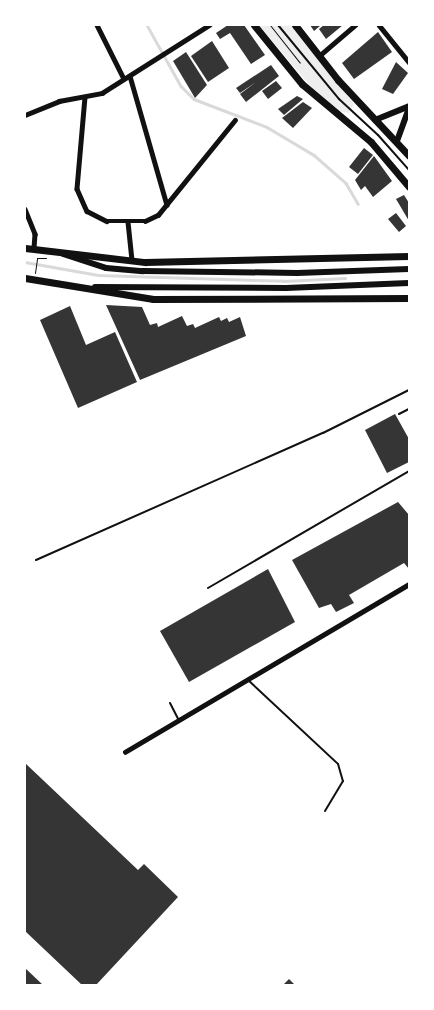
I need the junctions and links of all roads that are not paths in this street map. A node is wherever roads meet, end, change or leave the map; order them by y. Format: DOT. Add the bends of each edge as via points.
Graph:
graph roads {
  1 [pos="97,25"];
  2 [pos="209,25"];
  3 [pos="254,25"];
  4 [pos="278,25"];
  5 [pos="295,25"];
  6 [pos="355,25"];
  7 [pos="379,25"];
  8 [pos="319,56"];
  9 [pos="409,62"];
  10 [pos="130,76"];
  11 [pos="124,79"];
  12 [pos="85,97"];
  13 [pos="409,107"];
  14 [pos="25,115"];
  15 [pos="235,120"];
  16 [pos="375,120"];
  17 [pos="397,141"];
  18 [pos="409,156"];
  19 [pos="409,170"];
  20 [pos="409,187"];
  21 [pos="167,205"];
  22 [pos="25,209"];
  23 [pos="128,222"];
  24 [pos="25,248"];
  25 [pos="34,249"];
  26 [pos="63,254"];
  27 [pos="408,258"];
  28 [pos="132,261"];
  29 [pos="409,269"];
  30 [pos="25,278"];
  31 [pos="409,283"];
  32 [pos="74,287"];
  33 [pos="408,296"];
  34 [pos="409,390"];
  35 [pos="409,410"];
  36 [pos="399,414"];
  37 [pos="409,470"];
  38 [pos="36,560"];
  39 [pos="409,584"];
  40 [pos="208,588"];
  41 [pos="248,680"];
  42 [pos="170,702"];
  43 [pos="179,721"];
  44 [pos="125,752"];
  45 [pos="325,811"];
  1 -- 11 [label="street"];
  2 -- 10 [label="street"];
  3 -- 20 [label="main road" via="302,84 371,142"];
  4 -- 19 [label="lane" via="334,94 383,139"];
  5 -- 8 [label="main road"];
  6 -- 8 [label="street"];
  7 -- 9 [label="street"];
  8 -- 16 [label="main road"];
  10 -- 11 [label="street"];
  10 -- 21 [label="street"];
  11 -- 12 [label="street" via="102,93"];
  12 -- 14 [label="street" via="59,101"];
  12 -- 23 [label="street" via="78,194 87,211 98,218"];
  13 -- 16 [label="main road"];
  13 -- 17 [label="main road"];
  15 -- 21 [label="street"];
  16 -- 17 [label="main road"];
  17 -- 18 [label="main road"];
  21 -- 23 [label="street" via="152,218"];
  22 -- 25 [label="street" via="36,234"];
  23 -- 28 [label="street"];
  24 -- 25 [label="main road"];
  25 -- 26 [label="main road"];
  26 -- 28 [label="main road"];
  26 -- 29 [label="main road" via="106,268 172,271 297,273"];
  27 -- 28 [label="main road"];
  30 -- 32 [label="main road"];
  31 -- 32 [label="main road"];
  32 -- 33 [label="main road" via="153,299"];
  34 -- 38 [label="lane" via="314,437"];
  35 -- 36 [label="lane"];
  37 -- 40 [label="lane"];
  39 -- 41 [label="street"];
  41 -- 43 [label="street"];
  41 -- 45 [label="lane" via="338,764 343,782"];
  42 -- 43 [label="lane"];
  43 -- 44 [label="street"];
}
